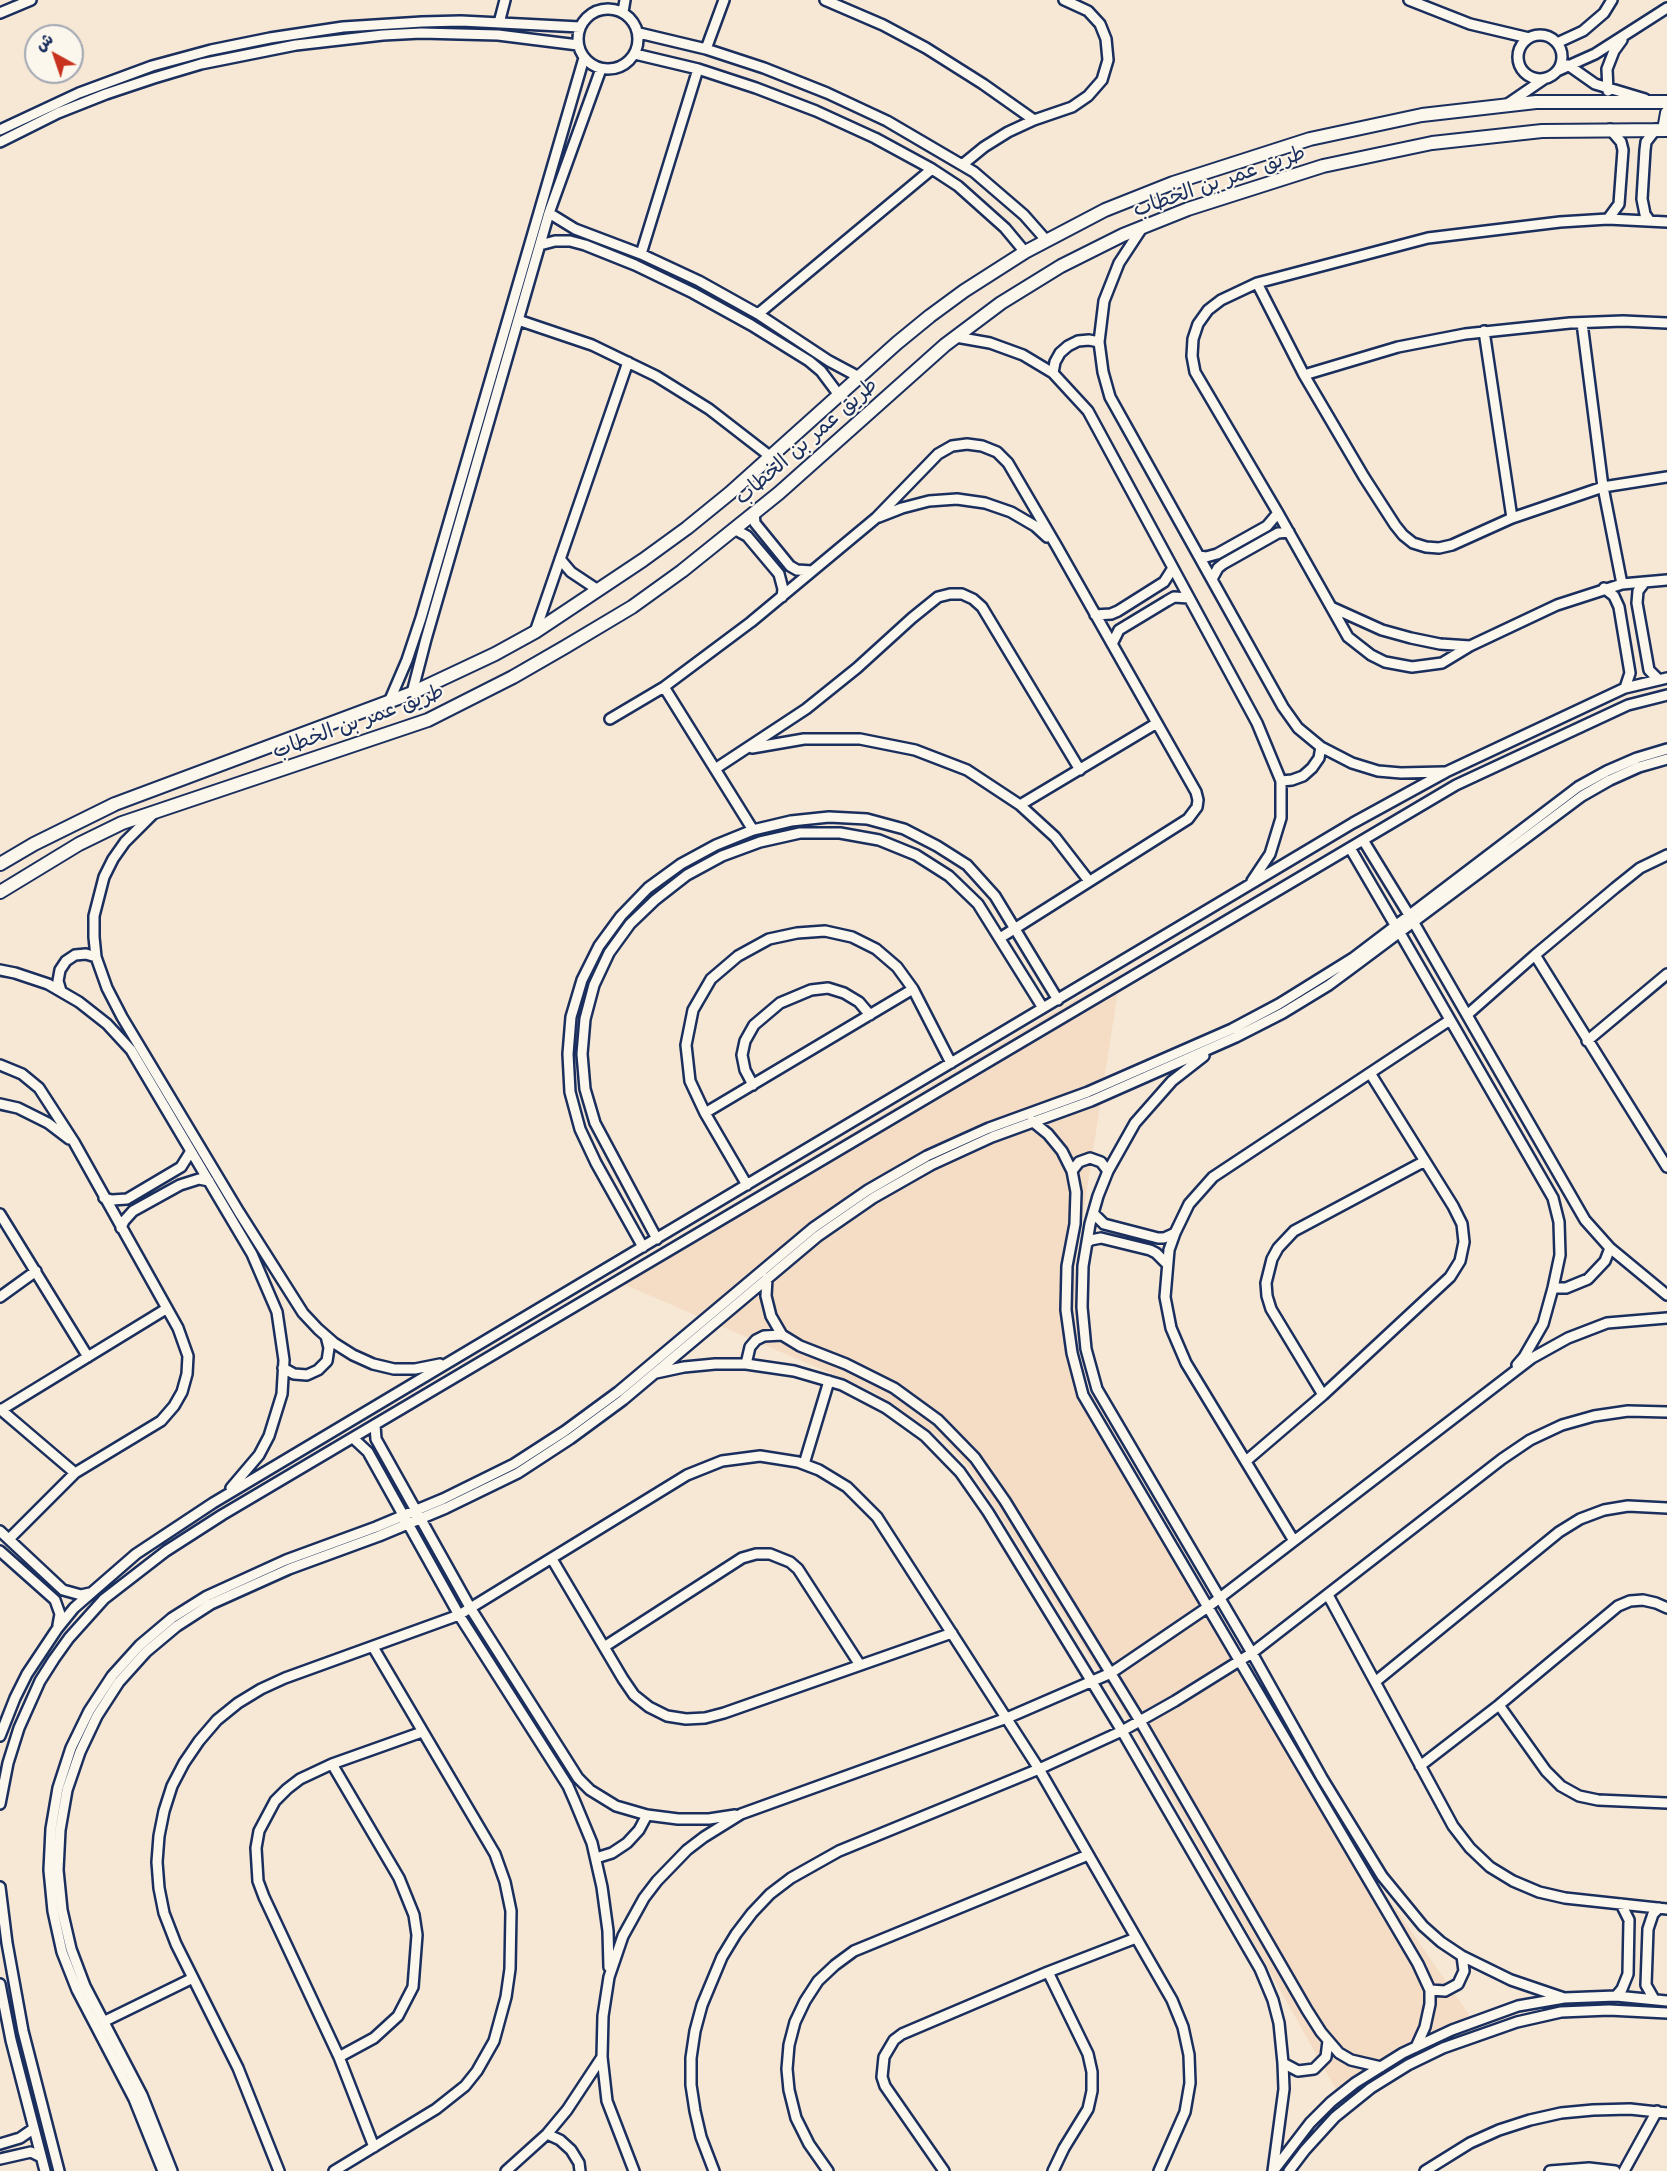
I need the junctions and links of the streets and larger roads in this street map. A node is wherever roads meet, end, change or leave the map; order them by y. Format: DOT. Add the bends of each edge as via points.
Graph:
graph roads {
  1 [pos="31,0"];
  2 [pos="505,0"];
  3 [pos="625,0"];
  4 [pos="724,0"];
  5 [pos="825,0"];
  6 [pos="1064,0"];
  7 [pos="1409,0"];
  8 [pos="1612,0"];
  9 [pos="602,5"];
  10 [pos="1667,8"];
  11 [pos="0,12"];
  12 [pos="623,12"];
  13 [pos="499,23"];
  14 [pos="580,27"];
  15 [pos="639,33"];
  16 [pos="1624,37"];
  17 [pos="1529,38"];
  18 [pos="1557,43"];
  19 [pos="578,45"];
  20 [pos="706,49"];
  21 [pos="635,54"];
  22 [pos="584,58"];
  23 [pos="1566,63"];
  24 [pos="601,69"];
  25 [pos="698,69"];
  26 [pos="1544,79"];
  27 [pos="1607,89"];
  28 [pos="1650,100"];
  29 [pos="1613,101"];
  30 [pos="1667,102"];
  31 [pos="1502,106"];
  32 [pos="1667,112"];
  33 [pos="1034,120"];
  34 [pos="1610,129"];
  35 [pos="0,130"];
  36 [pos="1662,130"];
  37 [pos="0,142"];
  38 [pos="962,165"];
  39 [pos="932,169"];
  40 [pos="549,213"];
  41 [pos="1608,219"];
  42 [pos="1650,221"];
  43 [pos="1667,222"];
  44 [pos="1142,228"];
  45 [pos="1046,240"];
  46 [pos="540,245"];
  47 [pos="1025,252"];
  48 [pos="641,254"];
  49 [pos="1257,283"];
  50 [pos="758,314"];
  51 [pos="518,320"];
  52 [pos="1582,322"];
  53 [pos="1667,322"];
  54 [pos="1484,331"];
  55 [pos="956,338"];
  56 [pos="1099,342"];
  57 [pos="628,362"];
  58 [pos="1053,373"];
  59 [pos="1304,375"];
  60 [pos="859,377"];
  61 [pos="839,395"];
  62 [pos="771,457"];
  63 [pos="1667,477"];
  64 [pos="1603,487"];
  65 [pos="754,513"];
  66 [pos="1278,513"];
  67 [pos="876,518"];
  68 [pos="1512,518"];
  69 [pos="734,529"];
  70 [pos="1289,532"];
  71 [pos="1056,545"];
  72 [pos="1199,556"];
  73 [pos="560,559"];
  74 [pos="1173,568"];
  75 [pos="812,571"];
  76 [pos="1212,579"];
  77 [pos="1667,580"];
  78 [pos="1646,582"];
  79 [pos="1622,584"];
  80 [pos="1604,588"];
  81 [pos="598,590"];
  82 [pos="782,597"];
  83 [pos="1189,598"];
  84 [pos="1331,607"];
  85 [pos="1095,615"];
  86 [pos="535,632"];
  87 [pos="1112,644"];
  88 [pos="1470,646"];
  89 [pos="1662,678"];
  90 [pos="664,687"];
  91 [pos="1625,688"];
  92 [pos="412,693"];
  93 [pos="1667,695"];
  94 [pos="389,702"];
  95 [pos="610,719"];
  96 [pos="1157,723"];
  97 [pos="1321,747"];
  98 [pos="749,748"];
  99 [pos="1667,749"];
  100 [pos="1667,759"];
  101 [pos="715,770"];
  102 [pos="1080,770"];
  103 [pos="1446,772"];
  104 [pos="1281,781"];
  105 [pos="1020,805"];
  106 [pos="157,811"];
  107 [pos="753,830"];
  108 [pos="1364,840"];
  109 [pos="1350,848"];
  110 [pos="1667,855"];
  111 [pos="0,864"];
  112 [pos="1089,881"];
  113 [pos="1249,885"];
  114 [pos="0,892"];
  115 [pos="1436,900"];
  116 [pos="1412,919"];
  117 [pos="1016,928"];
  118 [pos="1397,929"];
  119 [pos="1000,938"];
  120 [pos="1535,955"];
  121 [pos="96,957"];
  122 [pos="1354,962"];
  123 [pos="0,970"];
  124 [pos="1664,976"];
  125 [pos="913,989"];
  126 [pos="1667,989"];
  127 [pos="61,991"];
  128 [pos="1058,1000"];
  129 [pos="1043,1008"];
  130 [pos="870,1015"];
  131 [pos="1467,1015"];
  132 [pos="1450,1020"];
  133 [pos="1587,1041"];
  134 [pos="1217,1046"];
  135 [pos="951,1063"];
  136 [pos="0,1065"];
  137 [pos="1370,1073"];
  138 [pos="753,1085"];
  139 [pos="0,1104"];
  140 [pos="705,1113"];
  141 [pos="1032,1121"];
  142 [pos="74,1142"];
  143 [pos="191,1151"];
  144 [pos="1425,1161"];
  145 [pos="1667,1167"];
  146 [pos="1072,1171"];
  147 [pos="1108,1172"];
  148 [pos="209,1181"];
  149 [pos="747,1185"];
  150 [pos="104,1198"];
  151 [pos="1093,1213"];
  152 [pos="0,1214"];
  153 [pos="121,1228"];
  154 [pos="1175,1233"];
  155 [pos="657,1239"];
  156 [pos="1087,1243"];
  157 [pos="643,1247"];
  158 [pos="1610,1248"];
  159 [pos="1167,1264"];
  160 [pos="36,1270"];
  161 [pos="767,1278"];
  162 [pos="1553,1288"];
  163 [pos="1667,1295"];
  164 [pos="0,1297"];
  165 [pos="166,1309"];
  166 [pos="1667,1318"];
  167 [pos="782,1335"];
  168 [pos="326,1336"];
  169 [pos="88,1357"];
  170 [pos="454,1359"];
  171 [pos="746,1364"];
  172 [pos="284,1368"];
  173 [pos="654,1374"];
  174 [pos="829,1381"];
  175 [pos="1499,1384"];
  176 [pos="1323,1395"];
  177 [pos="1,1410"];
  178 [pos="1667,1412"];
  179 [pos="375,1425"];
  180 [pos="353,1438"];
  181 [pos="1245,1461"];
  182 [pos="804,1464"];
  183 [pos="75,1473"];
  184 [pos="213,1503"];
  185 [pos="1667,1508"];
  186 [pos="418,1514"];
  187 [pos="405,1519"];
  188 [pos="0,1531"];
  189 [pos="10,1538"];
  190 [pos="1294,1541"];
  191 [pos="0,1551"];
  192 [pos="552,1559"];
  193 [pos="90,1593"];
  194 [pos="1328,1595"];
  195 [pos="1219,1598"];
  196 [pos="1208,1607"];
  197 [pos="1667,1608"];
  198 [pos="471,1609"];
  199 [pos="459,1615"];
  200 [pos="57,1629"];
  201 [pos="952,1633"];
  202 [pos="373,1647"];
  203 [pos="604,1647"];
  204 [pos="1251,1653"];
  205 [pos="1239,1662"];
  206 [pos="860,1665"];
  207 [pos="1111,1674"];
  208 [pos="1375,1682"];
  209 [pos="1093,1683"];
  210 [pos="1499,1705"];
  211 [pos="1007,1718"];
  212 [pos="1140,1721"];
  213 [pos="2,1726"];
  214 [pos="1122,1731"];
  215 [pos="422,1732"];
  216 [pos="0,1736"];
  217 [pos="332,1764"];
  218 [pos="1420,1766"];
  219 [pos="1039,1770"];
  220 [pos="1667,1803"];
  221 [pos="0,1804"];
  222 [pos="741,1814"];
  223 [pos="647,1815"];
  224 [pos="1088,1855"];
  225 [pos="596,1858"];
  226 [pos="0,1887"];
  227 [pos="1621,1904"];
  228 [pos="1663,1909"];
  229 [pos="1136,1938"];
  230 [pos="1462,1956"];
  231 [pos="1048,1972"];
  232 [pos="609,1977"];
  233 [pos="193,1978"];
  234 [pos="0,1984"];
  235 [pos="1430,1990"];
  236 [pos="1616,1996"];
  237 [pos="1564,1998"];
  238 [pos="1654,1999"];
  239 [pos="1667,2001"];
  240 [pos="1667,2013"];
  241 [pos="105,2021"];
  242 [pos="1328,2040"];
  243 [pos="1416,2047"];
  244 [pos="602,2056"];
  245 [pos="339,2057"];
  246 [pos="1283,2063"];
  247 [pos="1381,2067"];
  248 [pos="1662,2112"];
  249 [pos="33,2129"];
  250 [pos="547,2134"];
  251 [pos="0,2144"];
  252 [pos="374,2147"];
  253 [pos="41,2157"];
  254 [pos="0,2158"];
  255 [pos="45,2171"];
  256 [pos="59,2171"];
  257 [pos="163,2171"];
  258 [pos="172,2171"];
  259 [pos="279,2171"];
  260 [pos="334,2171"];
  261 [pos="506,2171"];
  262 [pos="580,2171"];
  263 [pos="634,2171"];
  264 [pos="714,2171"];
  265 [pos="828,2171"];
  266 [pos="945,2171"];
  267 [pos="1053,2171"];
  268 [pos="1159,2171"];
  269 [pos="1274,2171"];
  270 [pos="1289,2171"];
  271 [pos="1425,2171"];
  272 [pos="1550,2171"];
  273 [pos="1615,2171"];
  274 [pos="1624,2171"];
  1 -- 11 [label="street"];
  2 -- 13 [label="street"];
  3 -- 12 [label="street"];
  4 -- 20 [label="street"];
  5 -- 33 [label="street" via="926,48"];
  6 -- 33 [label="street" via="1088,12 1100,24 1108,60 1102,80 1088,96 1072,107"];
  7 -- 17 [label="street" via="1470,24"];
  8 -- 18 [label="street" via="1604,13 1583,31"];
  9 -- 12 [label="street"];
  9 -- 14 [label="street"];
  10 -- 16 [label="street"];
  12 -- 15 [label="street"];
  13 -- 14 [label="street"];
  13 -- 35 [label="street" via="343,27 210,50 115,79"];
  14 -- 19 [label="street"];
  15 -- 20 [label="street"];
  15 -- 21 [label="street"];
  16 -- 23 [label="street"];
  16 -- 27 [label="street" via="1609,63"];
  17 -- 18 [label="street" via="1544,36"];
  17 -- 26 [label="street" via="1520,50 1520,65 1529,76"];
  18 -- 23 [label="street"];
  19 -- 22 [label="street"];
  19 -- 37 [label="street" via="498,35 421,33 296,45 239,55 154,78 58,113"];
  20 -- 38 [label="street" via="827,93 887,121"];
  21 -- 24 [label="street" via="620,67"];
  21 -- 25 [label="street"];
  22 -- 24 [label="street"];
  22 -- 94 [label="street" via="421,618"];
  23 -- 26 [label="street"];
  23 -- 27 [label="street"];
  24 -- 40 [label="street"];
  25 -- 39 [label="street" via="816,111"];
  25 -- 48 [label="street"];
  26 -- 31 [label="street"];
  27 -- 28 [label="street"];
  27 -- 29 [label="street"];
  28 -- 29 [label="street, طريق عمر بن الخطاب"];
  28 -- 30 [label="street, طريق عمر بن الخطاب"];
  29 -- 31 [label="street, طريق عمر بن الخطاب"];
  31 -- 45 [label="street, طريق عمر بن الخطاب" via="1422,115 1310,139 1173,183 1105,210"];
  32 -- 36 [label="street"];
  33 -- 38 [label="street" via="1008,132"];
  34 -- 36 [label="street, طريق عمر بن الخطاب"];
  34 -- 41 [label="street" via="1623,150 1619,204"];
  34 -- 44 [label="street, طريق عمر بن الخطاب" via="1542,130 1422,145 1323,166 1188,209"];
  36 -- 42 [label="street" via="1646,142 1642,199"];
  38 -- 45 [label="street" via="1000,192"];
  39 -- 47 [label="street" via="983,206"];
  39 -- 50 [label="street"];
  40 -- 46 [label="street"];
  40 -- 48 [label="street" via="575,229"];
  41 -- 42 [label="street"];
  41 -- 49 [label="street" via="1428,238"];
  42 -- 43 [label="street"];
  44 -- 55 [label="street, طريق عمر بن الخطاب" via="1061,266 1001,303"];
  44 -- 56 [label="street" via="1119,262 1104,301"];
  45 -- 47 [label="street, طريق عمر بن الخطاب"];
  46 -- 51 [label="street"];
  46 -- 61 [label="street" via="585,245 683,288 809,362 826,376"];
  47 -- 60 [label="street, طريق عمر بن الخطاب" via="930,316"];
  48 -- 50 [label="street"];
  49 -- 59 [label="street"];
  49 -- 66 [label="street" via="1208,310 1198,324 1192,356 1195,372"];
  50 -- 60 [label="street"];
  51 -- 57 [label="street" via="592,345"];
  51 -- 92 [label="street"];
  52 -- 53 [label="street"];
  52 -- 54 [label="street"];
  52 -- 64 [label="street"];
  54 -- 59 [label="street" via="1398,347"];
  54 -- 68 [label="street"];
  55 -- 58 [label="street" via="990,343 1023,355"];
  55 -- 65 [label="street, طريق عمر بن الخطاب"];
  56 -- 58 [label="street" via="1078,341 1068,346 1060,353"];
  56 -- 72 [label="street" via="1110,397"];
  57 -- 62 [label="street" via="710,409"];
  57 -- 73 [label="street"];
  58 -- 74 [label="street" via="1088,411"];
  59 -- 68 [label="street" via="1395,525 1413,543 1432,548 1452,545"];
  60 -- 61 [label="street, طريق عمر بن الخطاب"];
  61 -- 62 [label="street, طريق عمر بن الخطاب"];
  62 -- 81 [label="street, طريق عمر بن الخطاب" via="687,528"];
  63 -- 64 [label="street"];
  64 -- 68 [label="street"];
  64 -- 79 [label="street"];
  65 -- 69 [label="street, طريق عمر بن الخطاب"];
  65 -- 75 [label="street" via="755,523 790,566"];
  66 -- 70 [label="street"];
  66 -- 72 [label="street" via="1267,526 1217,554"];
  67 -- 71 [label="street" via="929,501 985,503 1035,526"];
  67 -- 71 [label="street" via="938,454 952,446 982,446 1008,463"];
  67 -- 75 [label="street"];
  69 -- 82 [label="street" via="747,536 779,574"];
  69 -- 106 [label="street, طريق عمر بن الخطاب" via="622,613 513,678 428,720"];
  70 -- 76 [label="street" via="1278,533 1223,564"];
  70 -- 84 [label="street"];
  71 -- 85 [label="street"];
  72 -- 76 [label="street"];
  73 -- 81 [label="street" via="571,572"];
  73 -- 86 [label="street"];
  74 -- 83 [label="street"];
  74 -- 85 [label="street" via="1164,582 1128,605 1111,614"];
  75 -- 82 [label="street"];
  76 -- 97 [label="street" via="1283,707 1298,728"];
  77 -- 78 [label="street"];
  78 -- 79 [label="street"];
  78 -- 89 [label="street" via="1638,591 1637,603 1649,670"];
  79 -- 80 [label="street"];
  80 -- 88 [label="street"];
  80 -- 91 [label="street" via="1619,607 1630,673"];
  81 -- 86 [label="street, طريق عمر بن الخطاب"];
  82 -- 90 [label="street"];
  83 -- 87 [label="street" via="1167,601 1119,630"];
  83 -- 104 [label="street" via="1257,723"];
  84 -- 88 [label="street" via="1373,627 1411,638"];
  84 -- 88 [label="street" via="1348,637 1385,662 1428,666 1442,663"];
  85 -- 87 [label="street"];
  86 -- 92 [label="street, طريق عمر بن الخطاب"];
  87 -- 96 [label="street"];
  89 -- 91 [label="street"];
  90 -- 95 [label="street"];
  90 -- 101 [label="street"];
  91 -- 103 [label="street"];
  92 -- 94 [label="street, طريق عمر بن الخطاب"];
  93 -- 108 [label="street" via="1628,705 1456,785"];
  94 -- 111 [label="street, طريق عمر بن الخطاب" via="115,804"];
  96 -- 102 [label="street"];
  96 -- 112 [label="street" via="1196,792 1197,807 1188,819"];
  97 -- 103 [label="street" via="1378,771"];
  97 -- 104 [label="street" via="1319,758 1303,776"];
  98 -- 101 [label="street"];
  98 -- 102 [label="street" via="823,695 938,597 962,594 982,607"];
  98 -- 105 [label="street" via="804,739 860,739 915,750 967,770"];
  99 -- 115 [label="street" via="1637,758 1578,787"];
  100 -- 115 [label="street" via="1639,767 1582,796"];
  101 -- 107 [label="street"];
  102 -- 105 [label="street"];
  103 -- 113 [label="street"];
  104 -- 113 [label="street" via="1281,818 1270,854"];
  105 -- 112 [label="street" via="1055,837"];
  106 -- 114 [label="street, طريق عمر بن الخطاب" via="79,844"];
  106 -- 121 [label="street" via="125,842 104,877 94,916"];
  107 -- 117 [label="street" via="791,820 829,817 867,819 904,829 967,865 995,896"];
  107 -- 157 [label="street" via="716,845 648,888 599,946 582,980 572,1017 567,1054 570,1092 580,1129"];
  108 -- 109 [label="street"];
  108 -- 116 [label="street"];
  109 -- 118 [label="street"];
  109 -- 179 [label="street"];
  110 -- 120 [label="street" via="1640,868"];
  112 -- 117 [label="street"];
  113 -- 128 [label="street"];
  115 -- 116 [label="street"];
  116 -- 118 [label="street"];
  116 -- 131 [label="street"];
  117 -- 119 [label="street"];
  117 -- 128 [label="street"];
  118 -- 122 [label="street"];
  118 -- 132 [label="street"];
  119 -- 129 [label="street"];
  119 -- 155 [label="street" via="978,904 949,876 916,855 879,840 840,833 800,833 732,852 687,875 655,900 630,924 609,953 594,985 585,1019 582,1054 585,1089 595,1123"];
  120 -- 131 [label="street"];
  120 -- 133 [label="street"];
  121 -- 127 [label="street" via="86,954 66,961 58,981"];
  121 -- 168 [label="street" via="122,1017 239,1212 303,1312"];
  122 -- 134 [label="street" via="1329,985"];
  122 -- 186 [label="street" via="1232,1029 1088,1092 989,1128 927,1156 868,1190 813,1228 618,1392 565,1431 514,1464"];
  123 -- 127 [label="street"];
  124 -- 126 [label="street"];
  124 -- 133 [label="street"];
  125 -- 130 [label="street"];
  125 -- 135 [label="street"];
  125 -- 140 [label="street" via="897,967 876,949 852,937 825,931 769,939 738,956 711,980 693,1010 686,1045 690,1081"];
  127 -- 143 [label="street" via="107,1024 131,1050"];
  128 -- 129 [label="street"];
  129 -- 135 [label="street"];
  130 -- 138 [label="street"];
  130 -- 138 [label="street" via="859,1002 828,988 780,1003 754,1025 745,1041 742,1054"];
  131 -- 158 [label="street" via="1580,1212"];
  132 -- 137 [label="street"];
  132 -- 162 [label="street" via="1553,1197 1560,1255"];
  133 -- 145 [label="street"];
  134 -- 141 [label="street" via="1090,1101"];
  134 -- 147 [label="street" via="1172,1081 1135,1123"];
  135 -- 149 [label="street"];
  136 -- 142 [label="street" via="22,1074 39,1088"];
  137 -- 144 [label="street"];
  137 -- 154 [label="street" via="1213,1177 1189,1204"];
  138 -- 140 [label="street"];
  139 -- 142 [label="street" via="48,1123"];
  140 -- 149 [label="street"];
  141 -- 146 [label="street" via="1055,1142"];
  141 -- 161 [label="street" via="931,1165 873,1198"];
  142 -- 150 [label="street"];
  143 -- 148 [label="street"];
  143 -- 150 [label="street" via="181,1167 127,1199"];
  144 -- 176 [label="street" via="1462,1224 1460,1261 1450,1277"];
  144 -- 176 [label="street" via="1294,1231 1272,1259 1266,1283 1271,1309"];
  146 -- 147 [label="street" via="1079,1162 1090,1158 1101,1162"];
  146 -- 196 [label="street" via="1077,1192 1067,1266 1066,1310 1083,1395"];
  147 -- 151 [label="street"];
  148 -- 153 [label="street" via="199,1179 180,1185 134,1211"];
  148 -- 172 [label="street" via="252,1254 277,1312"];
  149 -- 155 [label="street"];
  150 -- 153 [label="street"];
  151 -- 154 [label="street" via="1104,1224 1152,1237 1164,1238"];
  151 -- 156 [label="street"];
  152 -- 160 [label="street"];
  153 -- 165 [label="street"];
  154 -- 159 [label="street"];
  155 -- 157 [label="street"];
  156 -- 159 [label="street" via="1101,1238 1150,1250"];
  156 -- 195 [label="street" via="1082,1307 1086,1349 1097,1389"];
  157 -- 170 [label="street"];
  158 -- 162 [label="street" via="1588,1279 1577,1285"];
  158 -- 163 [label="street"];
  159 -- 181 [label="street" via="1166,1297 1171,1328 1186,1363"];
  160 -- 164 [label="street"];
  160 -- 169 [label="street"];
  161 -- 167 [label="street" via="771,1316"];
  161 -- 173 [label="street"];
  162 -- 175 [label="street" via="1543,1324 1524,1357"];
  165 -- 169 [label="street"];
  165 -- 183 [label="street" via="188,1356 182,1392 161,1421"];
  166 -- 175 [label="street" via="1608,1323 1568,1338 1532,1358"];
  167 -- 171 [label="street" via="756,1340"];
  167 -- 207 [label="street" via="894,1388 938,1420 975,1458"];
  168 -- 170 [label="street" via="353,1355 394,1369 415,1369"];
  168 -- 172 [label="street" via="327,1360 318,1370 307,1375"];
  169 -- 177 [label="street"];
  170 -- 184 [label="street"];
  171 -- 173 [label="street" via="684,1367"];
  171 -- 174 [label="street"];
  172 -- 184 [label="street" via="282,1394 269,1436 246,1473"];
  173 -- 186 [label="street" via="570,1439 518,1473"];
  174 -- 182 [label="street"];
  174 -- 209 [label="street" via="886,1408 925,1436 960,1472"];
  175 -- 190 [label="street"];
  176 -- 181 [label="street"];
  177 -- 183 [label="street"];
  178 -- 194 [label="street" via="1628,1411 1594,1416 1530,1440"];
  179 -- 180 [label="street"];
  179 -- 186 [label="street" via="376,1439"];
  180 -- 187 [label="street" via="368,1452"];
  180 -- 221 [label="street" via="166,1551 123,1582 86,1618 54,1659 28,1704 8,1763"];
  181 -- 190 [label="street"];
  182 -- 192 [label="street" via="760,1456 704,1467"];
  182 -- 201 [label="street" via="848,1486 871,1510"];
  183 -- 189 [label="street"];
  184 -- 193 [label="street" via="135,1554"];
  185 -- 208 [label="street" via="1628,1506 1580,1519"];
  186 -- 187 [label="street"];
  186 -- 198 [label="street"];
  187 -- 199 [label="street"];
  187 -- 241 [label="street" via="211,1604 146,1652 119,1682 97,1716 67,1790 58,1870 71,1949"];
  187 -- 257 [label="street" via="244,1578 172,1618 112,1676 71,1748 51,1828 49,1870 53,1911 62,1952 77,1990 134,2099"];
  188 -- 189 [label="street"];
  189 -- 193 [label="street" via="63,1590"];
  190 -- 195 [label="street"];
  191 -- 200 [label="street" via="55,1600 60,1614"];
  192 -- 198 [label="street"];
  192 -- 203 [label="street"];
  193 -- 200 [label="street"];
  194 -- 204 [label="street"];
  194 -- 208 [label="street"];
  195 -- 196 [label="street"];
  195 -- 204 [label="street"];
  196 -- 205 [label="street"];
  196 -- 207 [label="street"];
  197 -- 210 [label="street" via="1643,1600 1618,1606"];
  198 -- 199 [label="street"];
  198 -- 223 [label="street" via="578,1778 616,1806"];
  199 -- 202 [label="street"];
  199 -- 225 [label="street" via="568,1786"];
  200 -- 213 [label="street" via="27,1674"];
  201 -- 206 [label="street"];
  201 -- 211 [label="street"];
  202 -- 215 [label="street"];
  202 -- 233 [label="street" via="285,1678 238,1703 199,1740 184,1763 164,1811 157,1862 164,1913"];
  203 -- 206 [label="street" via="634,1695 658,1712 686,1719 724,1713"];
  203 -- 206 [label="street" via="742,1557 770,1554 798,1569"];
  204 -- 205 [label="street"];
  204 -- 230 [label="street" via="1382,1876 1423,1926"];
  205 -- 212 [label="street"];
  205 -- 235 [label="street"];
  207 -- 209 [label="street"];
  207 -- 212 [label="street"];
  208 -- 218 [label="street"];
  209 -- 211 [label="street"];
  209 -- 214 [label="street"];
  210 -- 218 [label="street"];
  210 -- 220 [label="street" via="1561,1786 1598,1800"];
  211 -- 219 [label="street"];
  211 -- 222 [label="street"];
  212 -- 214 [label="street"];
  212 -- 242 [label="street" via="1278,1962"];
  213 -- 216 [label="street"];
  214 -- 219 [label="street"];
  214 -- 246 [label="street" via="1260,1969 1279,2023"];
  215 -- 217 [label="street"];
  215 -- 252 [label="street" via="501,1868 511,1911 510,1969 494,2041 477,2071 452,2098"];
  217 -- 245 [label="street" via="300,1779 275,1801 259,1831 256,1865 264,1897"];
  217 -- 245 [label="street" via="399,1878 414,1915 417,1935 413,1987 398,2016 374,2038"];
  218 -- 227 [label="street" via="1453,1826 1490,1867 1539,1892"];
  219 -- 224 [label="street"];
  219 -- 264 [label="street" via="814,1863 770,1894 752,1913 723,1957 702,2006 691,2058 695,2111"];
  222 -- 223 [label="street" via="699,1819"];
  222 -- 232 [label="street" via="687,1850 657,1881 623,1936"];
  223 -- 225 [label="street" via="627,1843"];
  224 -- 229 [label="street"];
  224 -- 265 [label="street" via="854,1951 818,1982 795,2022 787,2069 796,2118"];
  225 -- 232 [label="street" via="608,1931"];
  226 -- 256 [label="street" via="22,2031"];
  227 -- 228 [label="street"];
  227 -- 236 [label="street" via="1629,1920 1628,1974"];
  228 -- 238 [label="street" via="1649,1921 1648,1929 1646,1985"];
  229 -- 231 [label="street"];
  229 -- 268 [label="street" via="1172,2000 1189,2055 1185,2112"];
  230 -- 235 [label="street" via="1464,1971 1458,1984 1445,1991"];
  230 -- 237 [label="street" via="1511,1980"];
  231 -- 266 [label="street" via="902,2034 888,2048 882,2067 885,2086"];
  231 -- 267 [label="street" via="1088,2054 1092,2072 1088,2109"];
  232 -- 244 [label="street"];
  233 -- 241 [label="street"];
  233 -- 259 [label="street" via="238,2068"];
  234 -- 249 [label="street"];
  235 -- 243 [label="street" via="1425,2026"];
  236 -- 237 [label="street"];
  236 -- 238 [label="street"];
  237 -- 243 [label="street" via="1484,2017"];
  238 -- 239 [label="street"];
  240 -- 270 [label="street" via="1561,2012 1517,2022 1443,2048 1371,2088 1335,2117"];
  241 -- 258 [label="street" via="142,2095"];
  242 -- 246 [label="street" via="1326,2057 1314,2068 1298,2071"];
  242 -- 247 [label="street" via="1351,2060"];
  243 -- 247 [label="street"];
  244 -- 250 [label="street"];
  244 -- 263 [label="street" via="607,2102"];
  245 -- 252 [label="street"];
  246 -- 269 [label="street"];
  247 -- 269 [label="street" via="1324,2109 1290,2146"];
  248 -- 271 [label="street" via="1593,2110 1530,2120 1470,2144"];
  248 -- 274 [label="street"];
  249 -- 251 [label="street"];
  249 -- 253 [label="street"];
  250 -- 261 [label="street"];
  250 -- 262 [label="street" via="572,2150"];
  252 -- 260 [label="street"];
  253 -- 254 [label="street" via="31,2152"];
  253 -- 255 [label="street"];
  272 -- 273 [label="street"];
}
